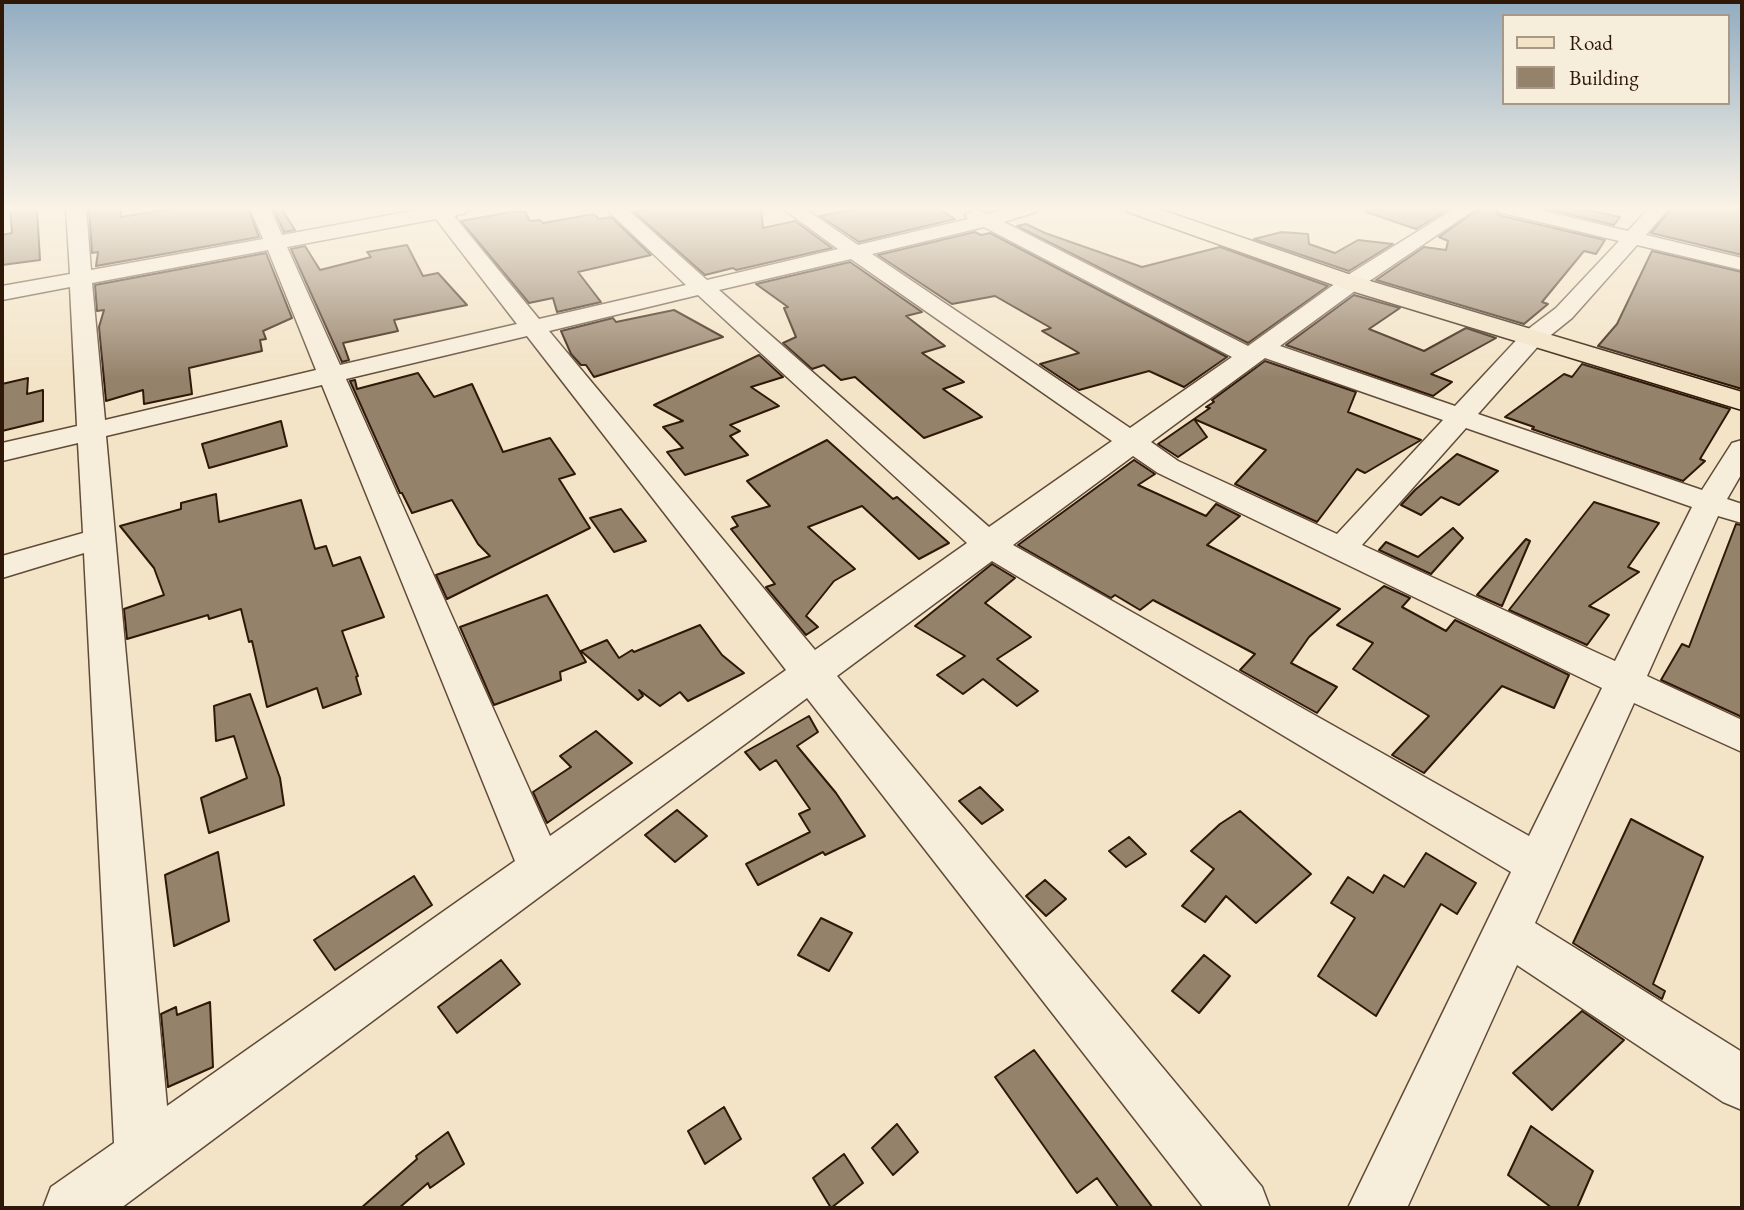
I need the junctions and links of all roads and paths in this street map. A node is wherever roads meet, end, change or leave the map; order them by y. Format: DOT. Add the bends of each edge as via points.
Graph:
graph roads {
  1 [pos="80,264"];
  2 [pos="160,264"];
  3 [pos="285,264"];
  4 [pos="487,264"];
  5 [pos="678,264"];
  6 [pos="799,264"];
  7 [pos="875,264"];
  8 [pos="1075,264"];
  9 [pos="1298,264"];
  10 [pos="1380,264"];
  11 [pos="1609,264"];
  12 [pos="81,279"];
  13 [pos="1351,283"];
  14 [pos="704,287"];
  15 [pos="2,293"];
  16 [pos="532,327"];
  17 [pos="1532,338"];
  18 [pos="1255,352"];
  19 [pos="329,375"];
  20 [pos="1742,401"];
  21 [pos="1461,416"];
  22 [pos="92,430"];
  23 [pos="1132,440"];
  24 [pos="1742,449"];
  25 [pos="2,452"];
  26 [pos="1726,509"];
  27 [pos="100,538"];
  28 [pos="988,544"];
  29 [pos="1340,549"];
  30 [pos="2,567"];
  31 [pos="810,672"];
  32 [pos="1624,684"];
  33 [pos="1742,737"];
  34 [pos="1539,865"];
  35 [pos="541,868"];
  36 [pos="1507,932"];
  37 [pos="1742,1083"];
  38 [pos="143,1156"];
  39 [pos="72,1208"];
  40 [pos="1241,1208"];
  41 [pos="1377,1208"];
  1 -- 12 [label="street"];
  2 -- 12 [label="street"];
  3 -- 19 [label="street"];
  4 -- 16 [label="street"];
  5 -- 14 [label="street"];
  6 -- 14 [label="street"];
  7 -- 23 [label="street"];
  8 -- 18 [label="street"];
  9 -- 13 [label="main road"];
  10 -- 13 [label="street"];
  11 -- 17 [label="street" via="1564,313"];
  12 -- 15 [label="street"];
  12 -- 22 [label="street"];
  13 -- 17 [label="main road"];
  13 -- 18 [label="street"];
  14 -- 16 [label="street"];
  14 -- 28 [label="street"];
  16 -- 19 [label="street"];
  16 -- 31 [label="street"];
  17 -- 20 [label="main road"];
  17 -- 21 [label="street"];
  18 -- 21 [label="street"];
  18 -- 23 [label="street"];
  19 -- 22 [label="street"];
  19 -- 35 [label="street"];
  21 -- 26 [label="street"];
  21 -- 29 [label="street"];
  22 -- 25 [label="street"];
  22 -- 27 [label="street"];
  23 -- 28 [label="street"];
  23 -- 29 [label="street" via="1168,467"];
  24 -- 26 [label="street"];
  26 -- 32 [label="street"];
  27 -- 30 [label="street"];
  27 -- 38 [label="street"];
  28 -- 31 [label="street"];
  28 -- 34 [label="street"];
  29 -- 32 [label="street"];
  31 -- 35 [label="street"];
  31 -- 40 [label="street"];
  32 -- 33 [label="street"];
  32 -- 34 [label="street"];
  34 -- 36 [label="street"];
  35 -- 38 [label="street"];
  36 -- 37 [label="street"];
  36 -- 41 [label="street"];
  38 -- 39 [label="street"];
}
